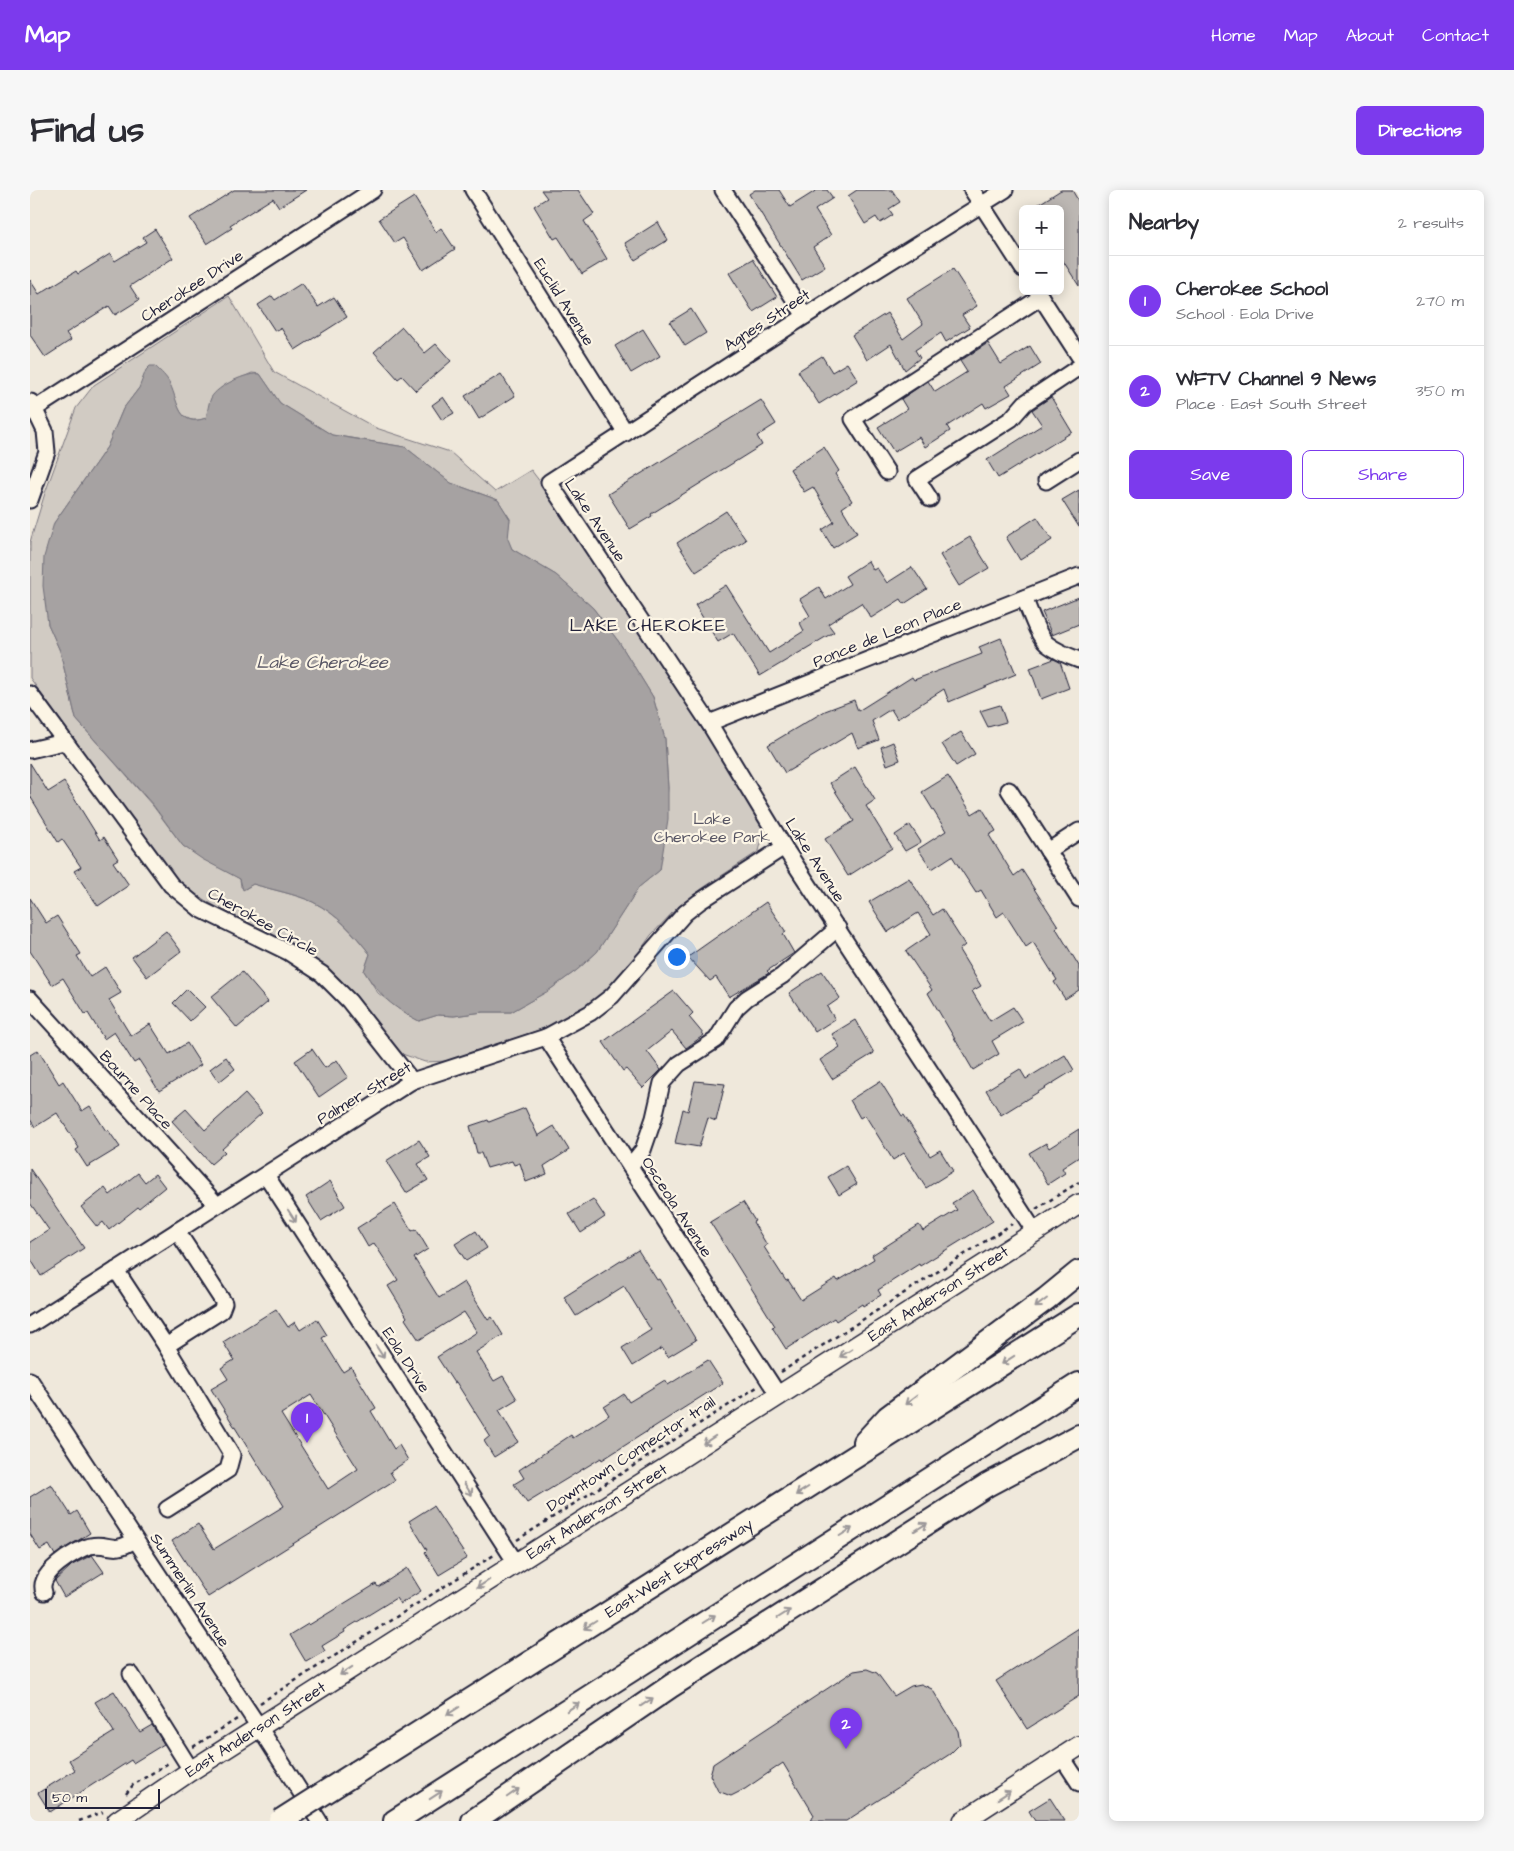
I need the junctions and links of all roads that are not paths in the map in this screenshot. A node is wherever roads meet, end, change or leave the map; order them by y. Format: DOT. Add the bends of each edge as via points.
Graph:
graph roads {
  1 [pos="373,190"];
  2 [pos="473,190"];
  3 [pos="723,190"];
  4 [pos="972,190"];
  5 [pos="1005,190"];
  6 [pos="982,205"];
  7 [pos="1019,263"];
  8 [pos="1038,295"];
  9 [pos="1040,295"];
  10 [pos="805,316"];
  11 [pos="1079,356"];
  12 [pos="1079,367"];
  13 [pos="32,407"];
  14 [pos="626,433"];
  15 [pos="1079,460"];
  16 [pos="887,472"];
  17 [pos="1046,481"];
  18 [pos="549,482"];
  19 [pos="930,499"];
  20 [pos="30,500"];
  21 [pos="1079,576"];
  22 [pos="1024,598"];
  23 [pos="1079,660"];
  24 [pos="30,694"];
  25 [pos="709,723"];
  26 [pos="64,742"];
  27 [pos="30,750"];
  28 [pos="1009,790"];
  29 [pos="1079,832"];
  30 [pos="784,847"];
  31 [pos="1048,851"];
  32 [pos="1079,899"];
  33 [pos="838,928"];
  34 [pos="30,999"];
  35 [pos="546,1037"];
  36 [pos="412,1081"];
  37 [pos="630,1166"];
  38 [pos="266,1175"];
  39 [pos="1079,1204"];
  40 [pos="217,1205"];
  41 [pos="177,1231"];
  42 [pos="1035,1232"];
  43 [pos="116,1270"];
  44 [pos="1079,1272"];
  45 [pos="1079,1315"];
  46 [pos="30,1325"];
  47 [pos="166,1346"];
  48 [pos="30,1380"];
  49 [pos="1079,1384"];
  50 [pos="778,1396"];
  51 [pos="1079,1436"];
  52 [pos="843,1465"];
  53 [pos="167,1509"];
  54 [pos="135,1540"];
  55 [pos="516,1563"];
  56 [pos="44,1592"];
  57 [pos="131,1674"];
  58 [pos="259,1727"];
  59 [pos="1079,1746"];
  60 [pos="1062,1757"];
  61 [pos="191,1770"];
  62 [pos="1079,1783"];
  63 [pos="116,1821"];
  64 [pos="280,1821"];
  65 [pos="319,1821"];
  66 [pos="395,1821"];
  67 [pos="473,1821"];
  68 [pos="962,1821"];
  1 -- 13 [label="street, Cherokee Drive"];
  2 -- 14 [label="street, Euclid Avenue"];
  3 -- 10 [label="street"];
  4 -- 6 [label="street"];
  5 -- 6 [label="street, Agnes Street"];
  6 -- 7 [label="street"];
  6 -- 10 [label="street, Agnes Street"];
  8 -- 16 [label="street" via="853,419"];
  9 -- 11 [label="street"];
  10 -- 14 [label="street, Agnes Street"];
  12 -- 19 [label="street" via="1025,403 1011,419 917,478"];
  13 -- 20 [label="street" via="45,432 47,452"];
  14 -- 18 [label="street, Agnes Street"];
  15 -- 17 [label="street"];
  18 -- 25 [label="street, Lake Avenue"];
  21 -- 22 [label="street, Ponce de Leon Place"];
  22 -- 23 [label="street" via="1046,643"];
  22 -- 25 [label="street, Ponce de Leon Place"];
  24 -- 26 [label="street, Cherokee Circle"];
  25 -- 30 [label="street, Lake Avenue"];
  26 -- 27 [label="street"];
  26 -- 36 [label="street, Cherokee Circle" via="171,885 200,909 288,952 322,974 349,1001"];
  28 -- 31 [label="street"];
  29 -- 31 [label="street"];
  30 -- 33 [label="street, Lake Avenue"];
  30 -- 35 [label="street, Palmer Street" via="685,913 612,996 590,1013"];
  31 -- 32 [label="street"];
  33 -- 37 [label="street" via="782,976 747,998 736,1008 716,1040 679,1064 662,1082 643,1150"];
  33 -- 42 [label="street, Lake Avenue"];
  34 -- 40 [label="street, Bourne Place"];
  35 -- 36 [label="street, Palmer Street"];
  35 -- 37 [label="street, Osceola Avenue"];
  36 -- 38 [label="street, Palmer Street"];
  37 -- 50 [label="street, Osceola Avenue"];
  38 -- 40 [label="street, Palmer Street"];
  38 -- 55 [label="street, Eola Drive, one-way"];
  39 -- 42 [label="main road, East Anderson Street"];
  40 -- 41 [label="street, Palmer Street"];
  41 -- 43 [label="street, Palmer Street"];
  41 -- 47 [label="street" via="224,1303 221,1311"];
  42 -- 50 [label="main road, East Anderson Street, one-way"];
  43 -- 46 [label="street, Palmer Street"];
  43 -- 47 [label="street"];
  44 -- 52 [label="highway, one-way" via="888,1417"];
  45 -- 52 [label="highway, East-West Expressway, one-way"];
  47 -- 53 [label="street" via="232,1455 228,1470"];
  48 -- 54 [label="street, Summerlin Avenue"];
  66 -- 49 [label="highway, one-way"];
  50 -- 55 [label="main road, East Anderson Street, one-way"];
  67 -- 51 [label="highway, one-way" via="680,1680 988,1486"];
  52 -- 64 [label="highway, East-West Expressway, one-way, bridge"];
  54 -- 56 [label="street" via="115,1549 93,1546 78,1551 50,1572 43,1581"];
  54 -- 58 [label="street, Summerlin Avenue"];
  55 -- 58 [label="main road, East Anderson Street, one-way"];
  57 -- 61 [label="street"];
  58 -- 61 [label="main road, East Anderson Street"];
  58 -- 65 [label="street, Summerlin Avenue"];
  59 -- 60 [label="main road"];
  60 -- 62 [label="street"];
  68 -- 60 [label="main road, one-way"];
  61 -- 63 [label="main road, East Anderson Street"];
}
